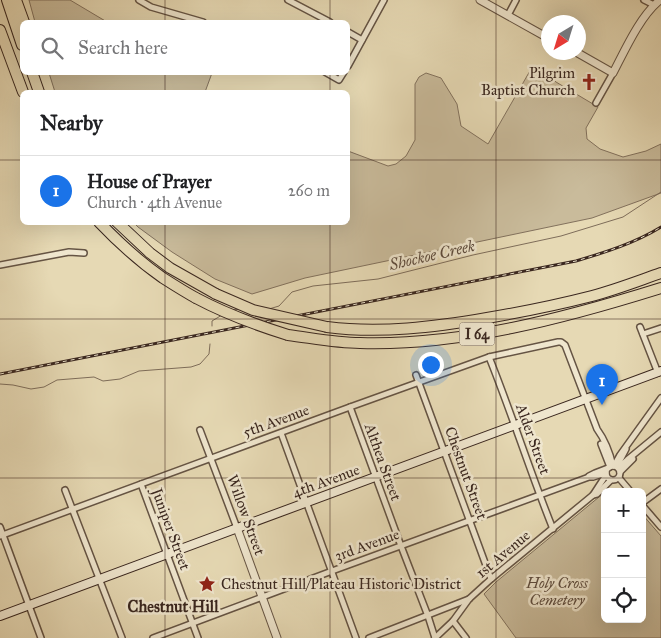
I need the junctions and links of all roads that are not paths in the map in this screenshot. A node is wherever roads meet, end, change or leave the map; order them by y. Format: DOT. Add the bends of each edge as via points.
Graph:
graph roads {
  1 [pos="7,0"];
  2 [pos="16,0"];
  3 [pos="139,0"];
  4 [pos="288,0"];
  5 [pos="383,0"];
  6 [pos="480,0"];
  7 [pos="516,0"];
  8 [pos="660,0"];
  9 [pos="649,2"];
  10 [pos="508,15"];
  11 [pos="23,20"];
  12 [pos="197,20"];
  13 [pos="326,20"];
  14 [pos="0,30"];
  15 [pos="350,33"];
  16 [pos="541,34"];
  17 [pos="20,39"];
  18 [pos="362,40"];
  19 [pos="586,58"];
  20 [pos="350,62"];
  21 [pos="613,73"];
  22 [pos="33,75"];
  23 [pos="37,75"];
  24 [pos="331,75"];
  25 [pos="342,75"];
  26 [pos="22,90"];
  27 [pos="39,90"];
  28 [pos="40,90"];
  29 [pos="596,103"];
  30 [pos="102,225"];
  31 [pos="119,225"];
  32 [pos="84,254"];
  33 [pos="0,265"];
  34 [pos="661,273"];
  35 [pos="661,288"];
  36 [pos="640,327"];
  37 [pos="661,328"];
  38 [pos="643,334"];
  39 [pos="489,357"];
  40 [pos="659,372"];
  41 [pos="416,375"];
  42 [pos="419,382"];
  43 [pos="661,398"];
  44 [pos="586,399"];
  45 [pos="350,407"];
  46 [pos="514,426"];
  47 [pos="200,430"];
  48 [pos="661,432"];
  49 [pos="280,433"];
  50 [pos="444,452"];
  51 [pos="211,459"];
  52 [pos="613,470"];
  53 [pos="376,477"];
  54 [pos="141,484"];
  55 [pos="628,488"];
  56 [pos="661,489"];
  57 [pos="66,490"];
  58 [pos="539,495"];
  59 [pos="593,495"];
  60 [pos="646,501"];
  61 [pos="306,502"];
  62 [pos="646,509"];
  63 [pos="73,510"];
  64 [pos="470,521"];
  65 [pos="0,527"];
  66 [pos="661,527"];
  67 [pos="237,528"];
  68 [pos="553,529"];
  69 [pos="1,536"];
  70 [pos="401,546"];
  71 [pos="167,553"];
  72 [pos="332,570"];
  73 [pos="100,578"];
  74 [pos="492,579"];
  75 [pos="262,597"];
  76 [pos="469,599"];
  77 [pos="29,605"];
  78 [pos="0,616"];
  79 [pos="428,616"];
  80 [pos="453,621"];
  81 [pos="192,624"];
  82 [pos="42,638"];
  83 [pos="122,638"];
  84 [pos="153,638"];
  85 [pos="198,638"];
  86 [pos="277,638"];
  87 [pos="356,638"];
  88 [pos="369,638"];
  89 [pos="435,638"];
  90 [pos="466,638"];
  1 -- 17 [label="highway"];
  2 -- 11 [label="highway"];
  3 -- 12 [label="street" via="151,7"];
  4 -- 13 [label="street"];
  5 -- 18 [label="street"];
  6 -- 10 [label="street"];
  7 -- 10 [label="street"];
  8 -- 9 [label="street"];
  9 -- 21 [label="street"];
  10 -- 16 [label="street"];
  14 -- 26 [label="highway"];
  15 -- 18 [label="street"];
  18 -- 20 [label="street"];
  19 -- 21 [label="street"];
  21 -- 29 [label="street"];
  22 -- 27 [label="highway"];
  23 -- 28 [label="highway"];
  24 -- 25 [label="street" via="340,80"];
  30 -- 35 [label="highway, I 64, bridge" via="163,278 215,308 288,335 329,341 405,342 458,337 574,314"];
  31 -- 34 [label="highway, I 64, bridge" via="170,268 216,294 253,310 347,330 433,326 527,311 592,296"];
  32 -- 33 [label="street" via="69,252"];
  36 -- 38 [label="street"];
  37 -- 38 [label="street"];
  38 -- 40 [label="street"];
  39 -- 42 [label="street, 5th Avenue"];
  39 -- 44 [label="street, 5th Avenue" via="563,343"];
  39 -- 46 [label="street, Alder Street"];
  40 -- 44 [label="main road, 4th Avenue"];
  41 -- 42 [label="street, Chestnut Street"];
  42 -- 45 [label="street, 5th Avenue"];
  42 -- 50 [label="street, Chestnut Street"];
  43 -- 52 [label="street, 1st Avenue"];
  44 -- 46 [label="main road, 4th Avenue"];
  44 -- 52 [label="street"];
  45 -- 49 [label="street, 5th Avenue"];
  45 -- 53 [label="street, Althea Street"];
  46 -- 50 [label="main road, 4th Avenue"];
  46 -- 58 [label="street, Alder Street"];
  47 -- 51 [label="street, Willow Street"];
  48 -- 52 [label="street"];
  49 -- 51 [label="street, 5th Avenue"];
  49 -- 61 [label="street"];
  50 -- 53 [label="main road, 4th Avenue"];
  50 -- 64 [label="street, Chestnut Street"];
  51 -- 54 [label="street, 5th Avenue"];
  51 -- 67 [label="street, Willow Street"];
  52 -- 55 [label="street"];
  52 -- 58 [label="street, 3rd Avenue" via="595,473"];
  52 -- 59 [label="street, 1st Avenue"];
  52 -- 59 [label="street, 1st Avenue" via="616,480 611,480"];
  53 -- 61 [label="main road, 4th Avenue"];
  53 -- 70 [label="street, Althea Street"];
  54 -- 63 [label="street, 5th Avenue"];
  54 -- 71 [label="street, Juniper Street"];
  56 -- 60 [label="street"];
  57 -- 63 [label="street"];
  58 -- 64 [label="street, 3rd Avenue"];
  58 -- 68 [label="street, Alder Street"];
  59 -- 68 [label="street, 1st Avenue"];
  61 -- 67 [label="main road, 4th Avenue"];
  61 -- 72 [label="street"];
  62 -- 66 [label="street"];
  63 -- 69 [label="street, 5th Avenue"];
  63 -- 73 [label="street"];
  64 -- 70 [label="street, 3rd Avenue"];
  64 -- 74 [label="street, Chestnut Street"];
  65 -- 69 [label="street"];
  67 -- 71 [label="main road, 4th Avenue"];
  67 -- 75 [label="street, Willow Street"];
  68 -- 74 [label="street, 1st Avenue"];
  69 -- 77 [label="street"];
  70 -- 72 [label="street, 3rd Avenue"];
  70 -- 79 [label="street, Althea Street"];
  71 -- 73 [label="main road, 4th Avenue"];
  71 -- 81 [label="street, Juniper Street"];
  72 -- 75 [label="street, 3rd Avenue"];
  72 -- 87 [label="street"];
  73 -- 77 [label="main road, 4th Avenue"];
  73 -- 83 [label="street"];
  74 -- 76 [label="street, 1st Avenue"];
  75 -- 81 [label="street, 3rd Avenue"];
  75 -- 86 [label="street, Willow Street"];
  76 -- 79 [label="street"];
  76 -- 80 [label="street, 1st Avenue"];
  77 -- 78 [label="main road, 4th Avenue"];
  77 -- 82 [label="street"];
  79 -- 88 [label="street"];
  79 -- 89 [label="street, Althea Street"];
  80 -- 89 [label="street, 1st Avenue"];
  80 -- 90 [label="street"];
  81 -- 84 [label="street, 3rd Avenue"];
  81 -- 85 [label="street, Juniper Street"];
}
